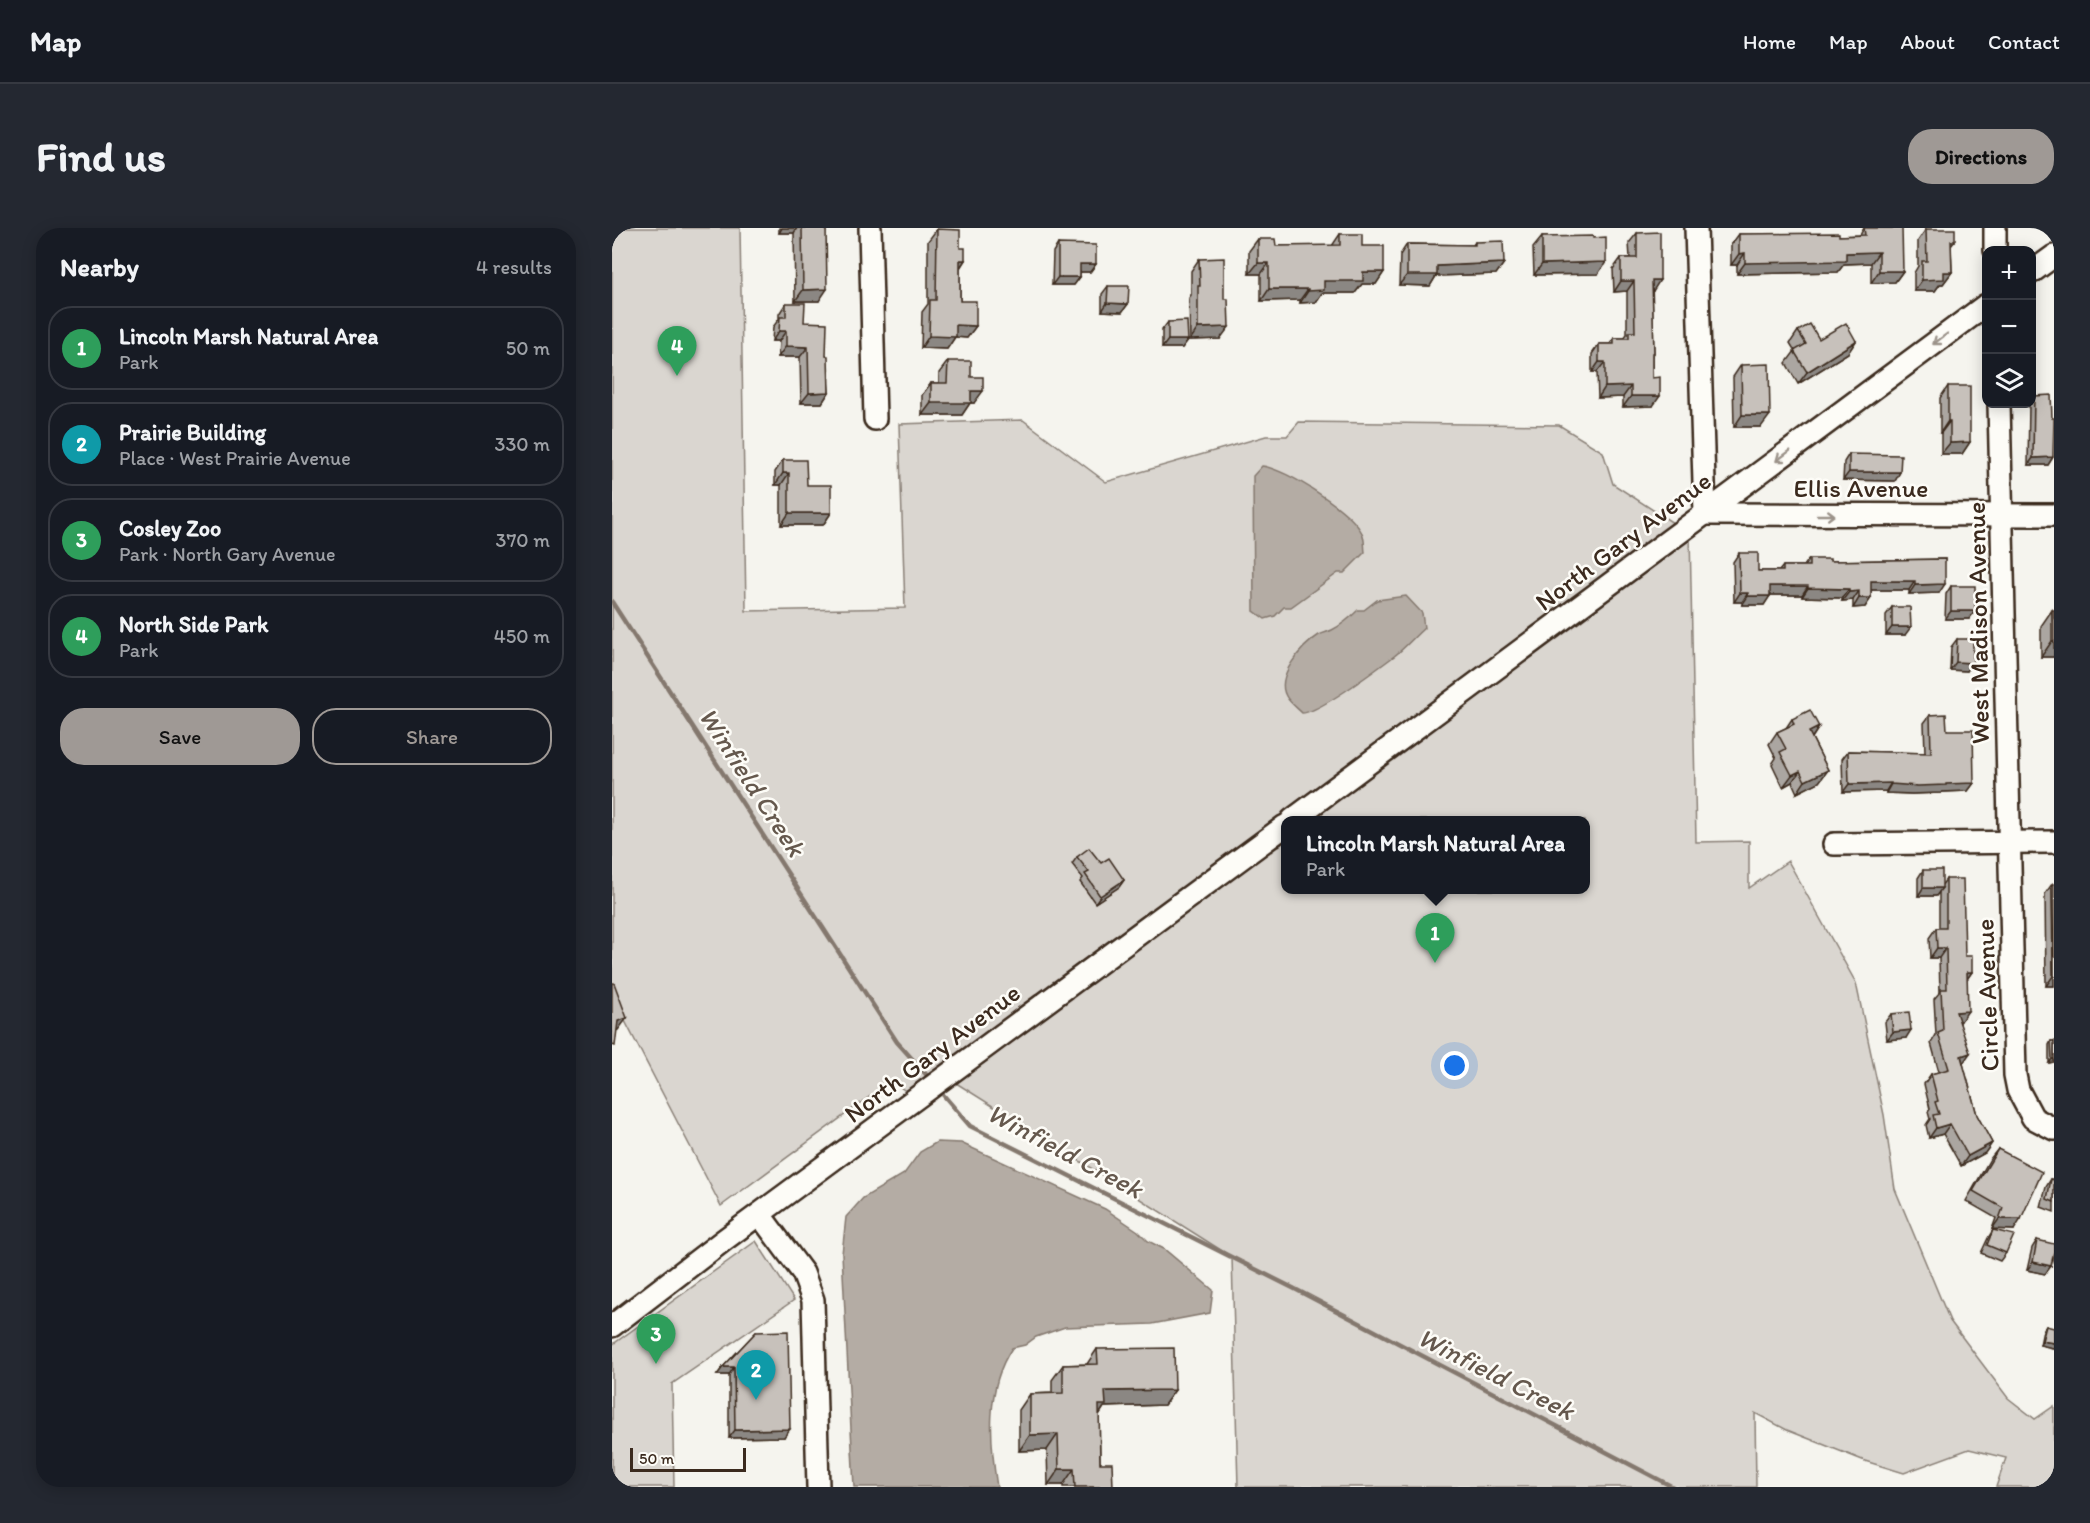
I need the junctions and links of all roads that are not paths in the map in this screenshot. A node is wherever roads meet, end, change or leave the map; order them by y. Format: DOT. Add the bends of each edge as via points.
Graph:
graph roads {
  1 [pos="870,228"];
  2 [pos="1696,228"];
  3 [pos="1995,228"];
  4 [pos="1995,246"];
  5 [pos="2054,256"];
  6 [pos="2036,269"];
  7 [pos="1982,307"];
  8 [pos="1999,408"];
  9 [pos="875,419"];
  10 [pos="1705,514"];
  11 [pos="2054,515"];
  12 [pos="2002,516"];
  13 [pos="1297,816"];
  14 [pos="1281,829"];
  15 [pos="2010,842"];
  16 [pos="2054,842"];
  17 [pos="1834,844"];
  18 [pos="2054,1129"];
  19 [pos="760,1215"];
  20 [pos="612,1326"];
  21 [pos="818,1487"];
  1 -- 9 [label="street"];
  2 -- 10 [label="street"];
  3 -- 4 [label="street"];
  5 -- 6 [label="street"];
  7 -- 10 [label="street, North Gary Avenue, one-way"];
  8 -- 12 [label="street, West Madison Avenue"];
  10 -- 12 [label="street, Ellis Avenue, one-way"];
  10 -- 13 [label="street, North Gary Avenue"];
  11 -- 12 [label="street, Ellis Avenue"];
  12 -- 15 [label="street, West Madison Avenue"];
  14 -- 19 [label="street, North Gary Avenue"];
  15 -- 16 [label="street"];
  15 -- 17 [label="street"];
  15 -- 18 [label="street, Circle Avenue" via="2015,1075 2018,1090 2033,1118"];
  19 -- 20 [label="street, North Gary Avenue"];
  19 -- 21 [label="street" via="803,1273 813,1300"];
}
